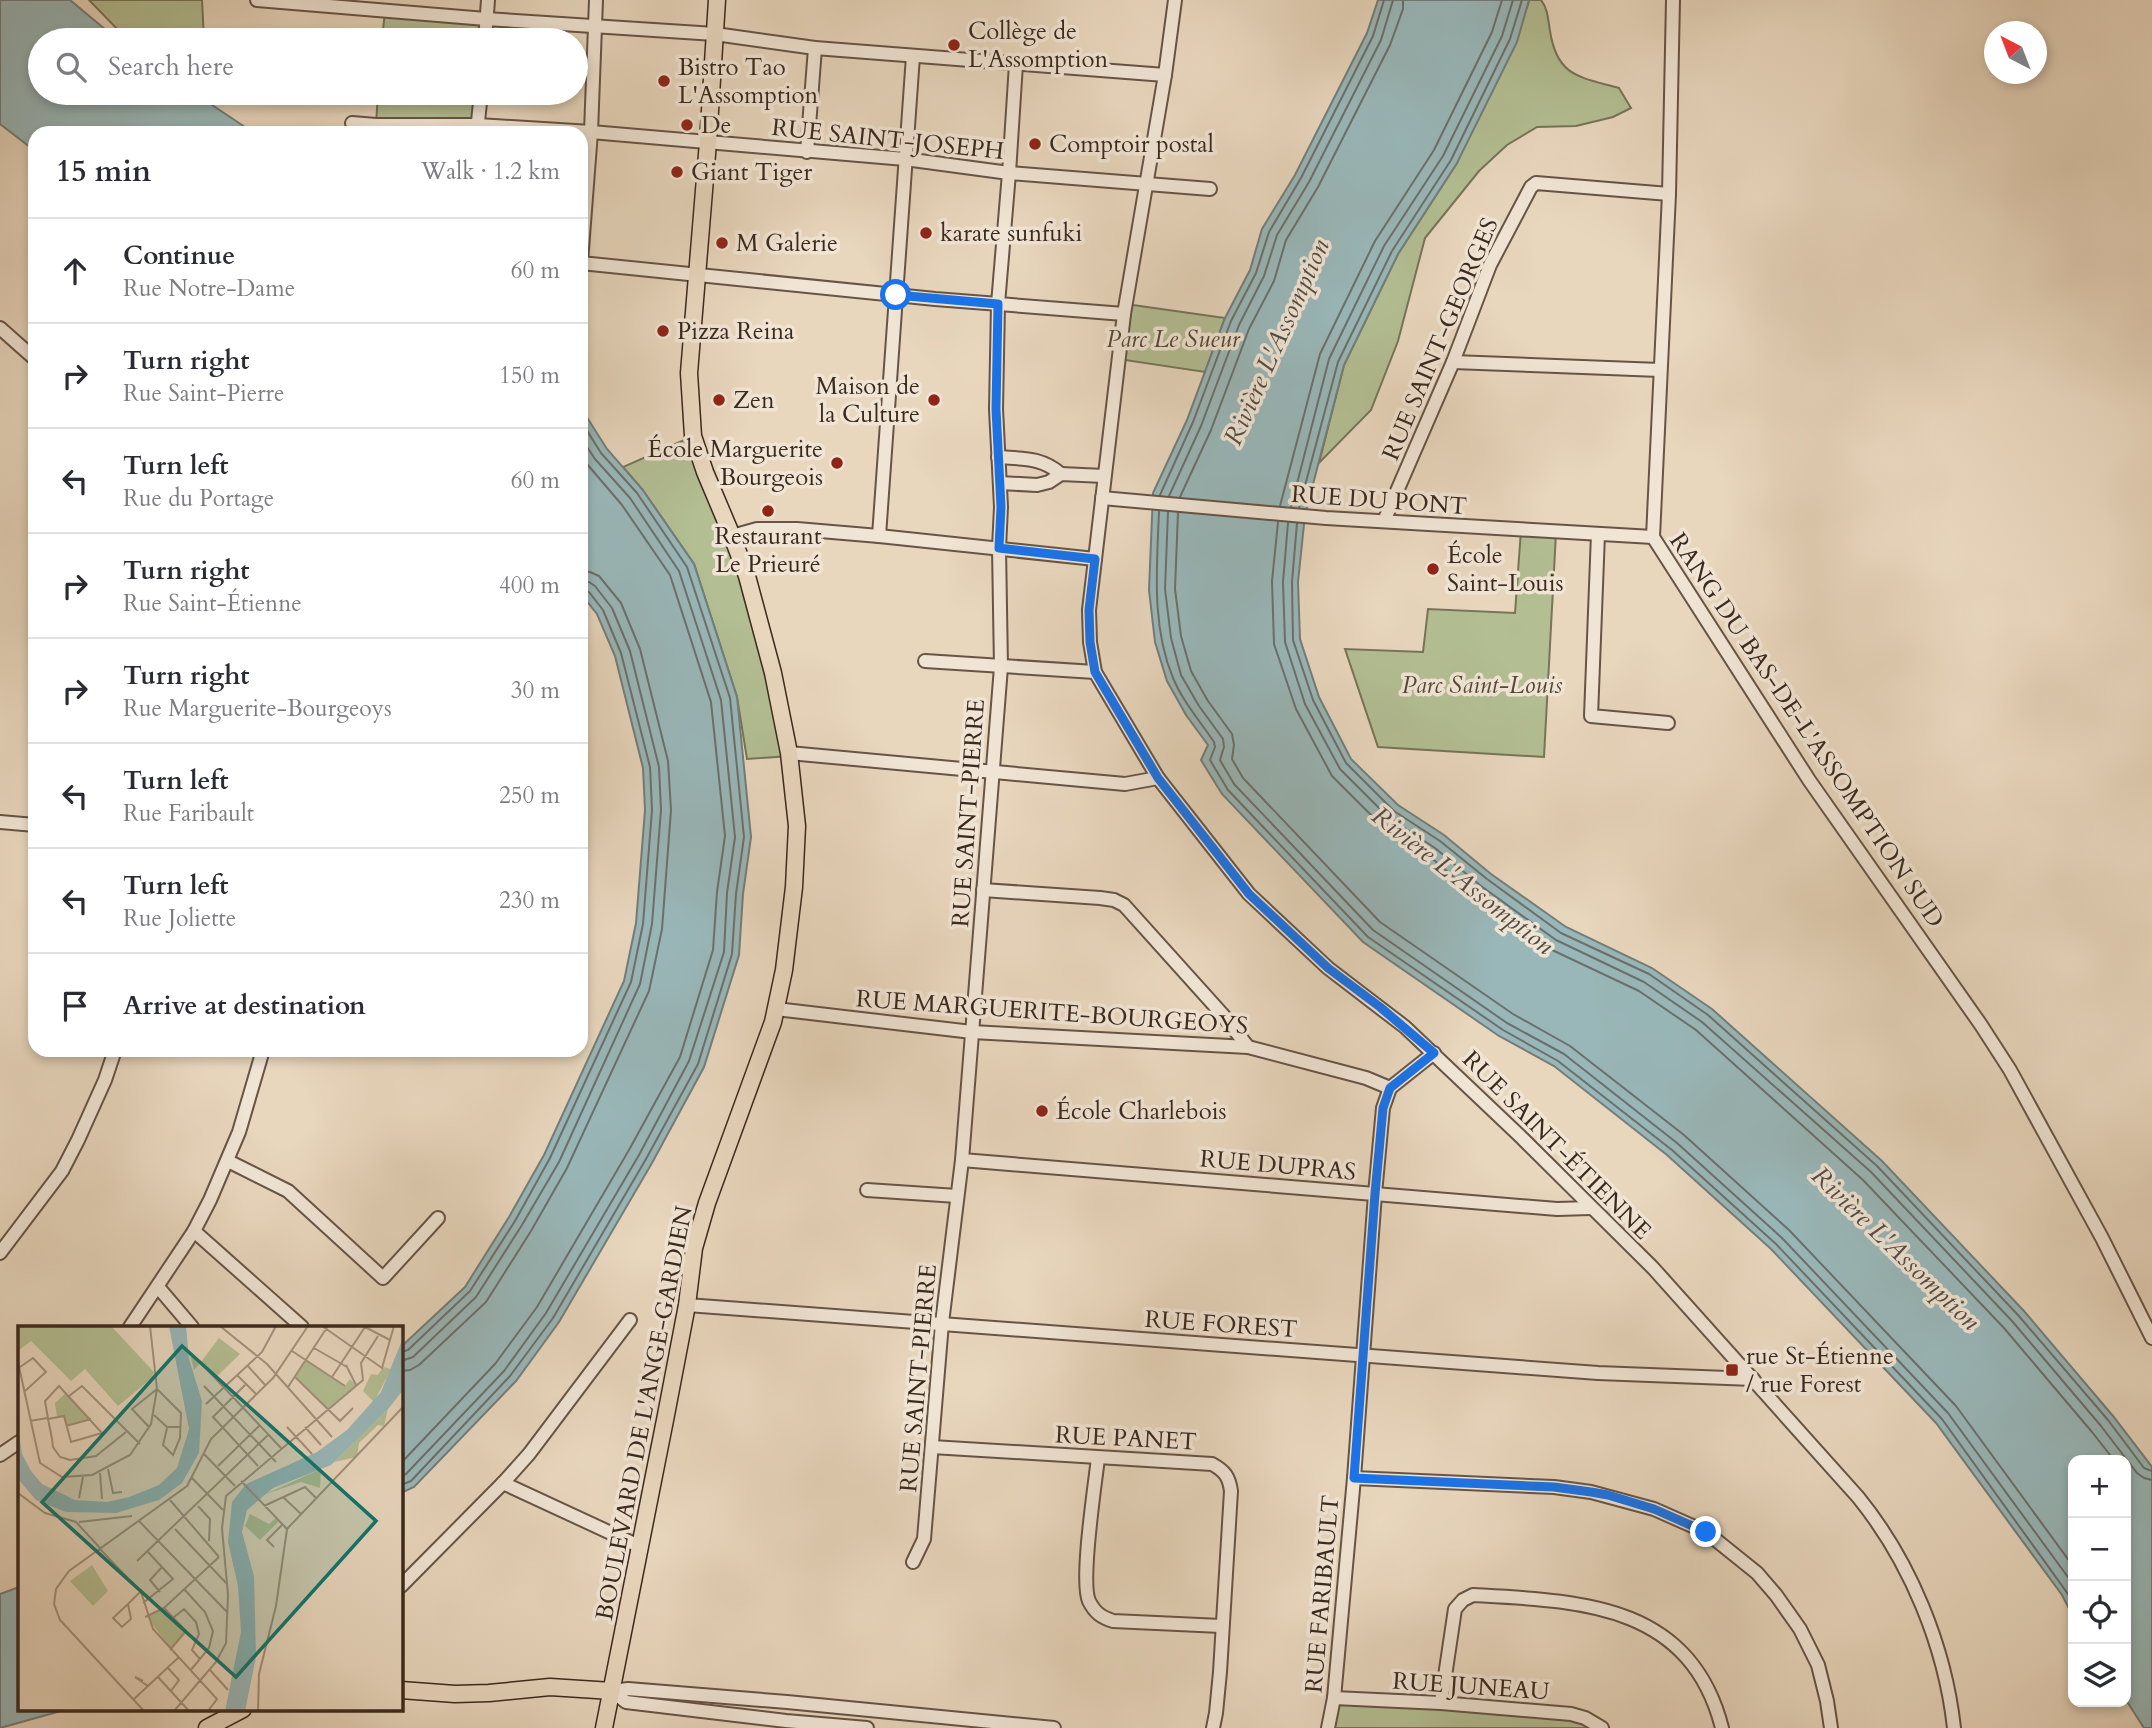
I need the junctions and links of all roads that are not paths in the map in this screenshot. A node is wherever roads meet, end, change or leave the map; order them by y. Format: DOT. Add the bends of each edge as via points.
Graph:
graph roads {
  1 [pos="257,0"];
  2 [pos="488,0"];
  3 [pos="596,0"];
  4 [pos="717,0"];
  5 [pos="1175,0"];
  6 [pos="1673,0"];
  7 [pos="486,19"];
  8 [pos="595,26"];
  9 [pos="486,28"];
  10 [pos="715,34"];
  11 [pos="815,48"];
  12 [pos="912,55"];
  13 [pos="1016,64"];
  14 [pos="1165,75"];
  15 [pos="480,105"];
  16 [pos="352,123"];
  17 [pos="402,126"];
  18 [pos="478,126"];
  19 [pos="588,132"];
  20 [pos="591,132"];
  21 [pos="708,142"];
  22 [pos="807,152"];
  23 [pos="905,159"];
  24 [pos="588,171"];
  25 [pos="1009,173"];
  26 [pos="1146,183"];
  27 [pos="1210,189"];
  28 [pos="1669,194"];
  29 [pos="588,264"];
  30 [pos="698,274"];
  31 [pos="896,295"];
  32 [pos="998,304"];
  33 [pos="1124,314"];
  34 [pos="0,328"];
  35 [pos="28,353"];
  36 [pos="1453,362"];
  37 [pos="1660,370"];
  38 [pos="999,457"];
  39 [pos="1061,474"];
  40 [pos="1104,476"];
  41 [pos="1000,483"];
  42 [pos="1102,498"];
  43 [pos="1384,521"];
  44 [pos="1598,534"];
  45 [pos="733,536"];
  46 [pos="879,536"];
  47 [pos="1653,537"];
  48 [pos="999,548"];
  49 [pos="1095,559"];
  50 [pos="926,661"];
  51 [pos="1001,667"];
  52 [pos="1095,672"];
  53 [pos="1668,723"];
  54 [pos="789,753"];
  55 [pos="992,773"];
  56 [pos="1158,778"];
  57 [pos="0,822"];
  58 [pos="28,824"];
  59 [pos="983,890"];
  60 [pos="776,1009"];
  61 [pos="972,1031"];
  62 [pos="1248,1047"];
  63 [pos="1434,1053"];
  64 [pos="113,1057"];
  65 [pos="261,1057"];
  66 [pos="1390,1088"];
  67 [pos="962,1160"];
  68 [pos="228,1161"];
  69 [pos="867,1189"];
  70 [pos="1375,1194"];
  71 [pos="957,1196"];
  72 [pos="1591,1208"];
  73 [pos="438,1218"];
  74 [pos="194,1231"];
  75 [pos="0,1253"];
  76 [pos="158,1287"];
  77 [pos="687,1305"];
  78 [pos="630,1320"];
  79 [pos="942,1323"];
  80 [pos="131,1326"];
  81 [pos="191,1326"];
  82 [pos="301,1326"];
  83 [pos="2152,1338"];
  84 [pos="1362,1356"];
  85 [pos="1753,1379"];
  86 [pos="18,1443"];
  87 [pos="932,1447"];
  88 [pos="0,1455"];
  89 [pos="1098,1458"];
  90 [pos="1354,1478"];
  91 [pos="503,1483"];
  92 [pos="641,1547"];
  93 [pos="913,1562"];
  94 [pos="402,1586"];
  95 [pos="1221,1626"];
  96 [pos="617,1664"];
  97 [pos="576,1688"];
  98 [pos="402,1690"];
  99 [pos="612,1691"];
  100 [pos="1334,1698"];
  101 [pos="787,1702"];
  102 [pos="1441,1703"];
  103 [pos="241,1710"];
  104 [pos="786,1721"];
  105 [pos="207,1728"];
  106 [pos="603,1728"];
  107 [pos="867,1728"];
  108 [pos="1054,1728"];
  109 [pos="1213,1728"];
  110 [pos="1328,1728"];
  111 [pos="1602,1728"];
  112 [pos="1723,1728"];
  113 [pos="1831,1728"];
  114 [pos="1954,1728"];
  1 -- 7 [label="street"];
  2 -- 7 [label="street"];
  3 -- 8 [label="street"];
  4 -- 10 [label="main road, BOULEVARD DE L'ANGE-GARDIEN"];
  5 -- 14 [label="street, RUE SAINT-ÉTIENNE"];
  6 -- 28 [label="street, RANG DU BAS-DE-L'ASSOMPTION SUD"];
  7 -- 8 [label="street"];
  7 -- 9 [label="street"];
  8 -- 10 [label="street"];
  8 -- 20 [label="street"];
  10 -- 11 [label="street"];
  10 -- 21 [label="main road, BOULEVARD DE L'ANGE-GARDIEN"];
  11 -- 12 [label="street"];
  11 -- 22 [label="street"];
  12 -- 13 [label="street"];
  12 -- 23 [label="street"];
  13 -- 14 [label="street"];
  13 -- 25 [label="street, RUE SAINT-PIERRE"];
  14 -- 26 [label="street, RUE SAINT-ÉTIENNE"];
  15 -- 18 [label="street"];
  16 -- 17 [label="street, RUE SAINT-JOSEPH"];
  19 -- 20 [label="street, RUE SAINT-JOSEPH"];
  20 -- 21 [label="street, RUE SAINT-JOSEPH"];
  20 -- 24 [label="street"];
  21 -- 22 [label="street, RUE SAINT-JOSEPH"];
  21 -- 30 [label="main road, BOULEVARD DE L'ANGE-GARDIEN"];
  22 -- 23 [label="street, RUE SAINT-JOSEPH"];
  23 -- 25 [label="street, RUE SAINT-JOSEPH"];
  23 -- 31 [label="street"];
  25 -- 26 [label="street, RUE SAINT-JOSEPH"];
  25 -- 32 [label="street, RUE SAINT-PIERRE"];
  26 -- 27 [label="street, RUE SAINT-JOSEPH"];
  26 -- 33 [label="street, RUE SAINT-ÉTIENNE"];
  28 -- 36 [label="street, RUE SAINT-GEORGES" via="1536,183 1490,265"];
  28 -- 37 [label="street, RANG DU BAS-DE-L'ASSOMPTION SUD"];
  29 -- 30 [label="street"];
  30 -- 31 [label="street"];
  30 -- 45 [label="main road, BOULEVARD DE L'ANGE-GARDIEN" via="689,373 693,436"];
  31 -- 32 [label="street"];
  31 -- 46 [label="street"];
  32 -- 33 [label="street"];
  32 -- 38 [label="street, RUE SAINT-PIERRE"];
  33 -- 40 [label="street, RUE SAINT-ÉTIENNE"];
  34 -- 35 [label="street"];
  36 -- 37 [label="street"];
  36 -- 43 [label="street, RUE SAINT-GEORGES"];
  37 -- 47 [label="street, RANG DU BAS-DE-L'ASSOMPTION SUD"];
  38 -- 39 [label="street" via="1040,460"];
  38 -- 41 [label="street, RUE SAINT-PIERRE"];
  39 -- 40 [label="street"];
  39 -- 41 [label="street" via="1037,485"];
  40 -- 42 [label="street, RUE SAINT-ÉTIENNE"];
  41 -- 48 [label="street, RUE SAINT-PIERRE"];
  42 -- 43 [label="street, RUE DU PONT"];
  42 -- 49 [label="street, RUE SAINT-ÉTIENNE"];
  43 -- 44 [label="street, RUE DU PONT"];
  44 -- 47 [label="street, RUE DU PONT"];
  44 -- 53 [label="street" via="1591,716"];
  45 -- 46 [label="street" via="757,528"];
  45 -- 54 [label="main road, BOULEVARD DE L'ANGE-GARDIEN" via="773,673"];
  46 -- 48 [label="street"];
  47 -- 83 [label="street, RANG DU BAS-DE-L'ASSOMPTION SUD" via="1809,780 2010,1070"];
  48 -- 49 [label="street"];
  48 -- 51 [label="street, RUE SAINT-PIERRE"];
  49 -- 52 [label="street, RUE SAINT-ÉTIENNE" via="1089,610"];
  50 -- 51 [label="street"];
  51 -- 52 [label="street"];
  51 -- 55 [label="street, RUE SAINT-PIERRE"];
  52 -- 56 [label="street, RUE SAINT-ÉTIENNE"];
  54 -- 55 [label="street"];
  54 -- 60 [label="main road, BOULEVARD DE L'ANGE-GARDIEN" via="797,844 789,937"];
  55 -- 56 [label="street" via="1125,785"];
  55 -- 59 [label="street, RUE SAINT-PIERRE"];
  56 -- 63 [label="street, RUE SAINT-ÉTIENNE" via="1249,894 1328,968"];
  57 -- 58 [label="street"];
  59 -- 61 [label="street, RUE SAINT-PIERRE"];
  59 -- 62 [label="street" via="1100,898 1124,905"];
  60 -- 61 [label="street, RUE MARGUERITE-BOURGEOYS"];
  60 -- 77 [label="main road, BOULEVARD DE L'ANGE-GARDIEN" via="707,1203 694,1248"];
  61 -- 62 [label="street, RUE MARGUERITE-BOURGEOYS"];
  61 -- 67 [label="street, RUE SAINT-PIERRE"];
  62 -- 66 [label="street, RUE MARGUERITE-BOURGEOYS"];
  63 -- 66 [label="street"];
  63 -- 72 [label="street, RUE SAINT-ÉTIENNE"];
  64 -- 75 [label="street" via="62,1171"];
  65 -- 68 [label="street"];
  66 -- 70 [label="street, RUE FARIBAULT" via="1383,1108"];
  67 -- 70 [label="street, RUE DUPRAS"];
  67 -- 71 [label="street, RUE SAINT-PIERRE"];
  68 -- 73 [label="street" via="288,1191 383,1278"];
  68 -- 74 [label="street"];
  69 -- 71 [label="street"];
  70 -- 72 [label="street, RUE DUPRAS"];
  70 -- 84 [label="street, RUE FARIBAULT"];
  71 -- 79 [label="street, RUE SAINT-PIERRE"];
  72 -- 85 [label="street, RUE SAINT-ÉTIENNE" via="1653,1268"];
  74 -- 76 [label="street"];
  74 -- 82 [label="street"];
  76 -- 80 [label="street"];
  76 -- 81 [label="street"];
  77 -- 79 [label="street, RUE FOREST"];
  77 -- 92 [label="main road, BOULEVARD DE L'ANGE-GARDIEN"];
  78 -- 91 [label="street"];
  79 -- 84 [label="street, RUE FOREST"];
  79 -- 87 [label="street, RUE SAINT-PIERRE"];
  84 -- 85 [label="street, RUE FOREST"];
  84 -- 90 [label="street, RUE FARIBAULT"];
  85 -- 114 [label="street, RUE SAINT-ÉTIENNE" via="1866,1506 1886,1538 1935,1640"];
  86 -- 88 [label="street"];
  87 -- 89 [label="street, RUE PANET"];
  87 -- 93 [label="street, RUE SAINT-PIERRE" via="925,1539"];
  89 -- 95 [label="street" via="1086,1579 1095,1612 1113,1621"];
  89 -- 95 [label="street, RUE PANET" via="1212,1464 1229,1478"];
  90 -- 100 [label="street, RUE FARIBAULT"];
  90 -- 113 [label="street" via="1591,1492 1654,1509 1706,1532 1757,1573 1800,1629 1818,1665"];
  91 -- 92 [label="street"];
  91 -- 94 [label="street"];
  92 -- 96 [label="main road, BOULEVARD DE L'ANGE-GARDIEN"];
  95 -- 109 [label="street, RUE PANET"];
  96 -- 97 [label="main road" via="604,1679"];
  96 -- 99 [label="main road, BOULEVARD DE L'ANGE-GARDIEN"];
  97 -- 98 [label="main road" via="455,1694"];
  97 -- 99 [label="main road"];
  97 -- 106 [label="main road" via="596,1704"];
  99 -- 101 [label="street"];
  99 -- 104 [label="street" via="626,1702"];
  99 -- 106 [label="main road, BOULEVARD DE L'ANGE-GARDIEN"];
  100 -- 102 [label="street, RUE JUNEAU"];
  100 -- 110 [label="street, RUE FARIBAULT"];
  101 -- 104 [label="street"];
  101 -- 108 [label="street"];
  102 -- 111 [label="street, RUE JUNEAU" via="1578,1715"];
  102 -- 112 [label="street" via="1455,1609 1463,1600 1473,1595 1557,1600 1612,1611 1661,1634 1696,1668"];
  103 -- 105 [label="main road"];
  104 -- 107 [label="street"];
}
